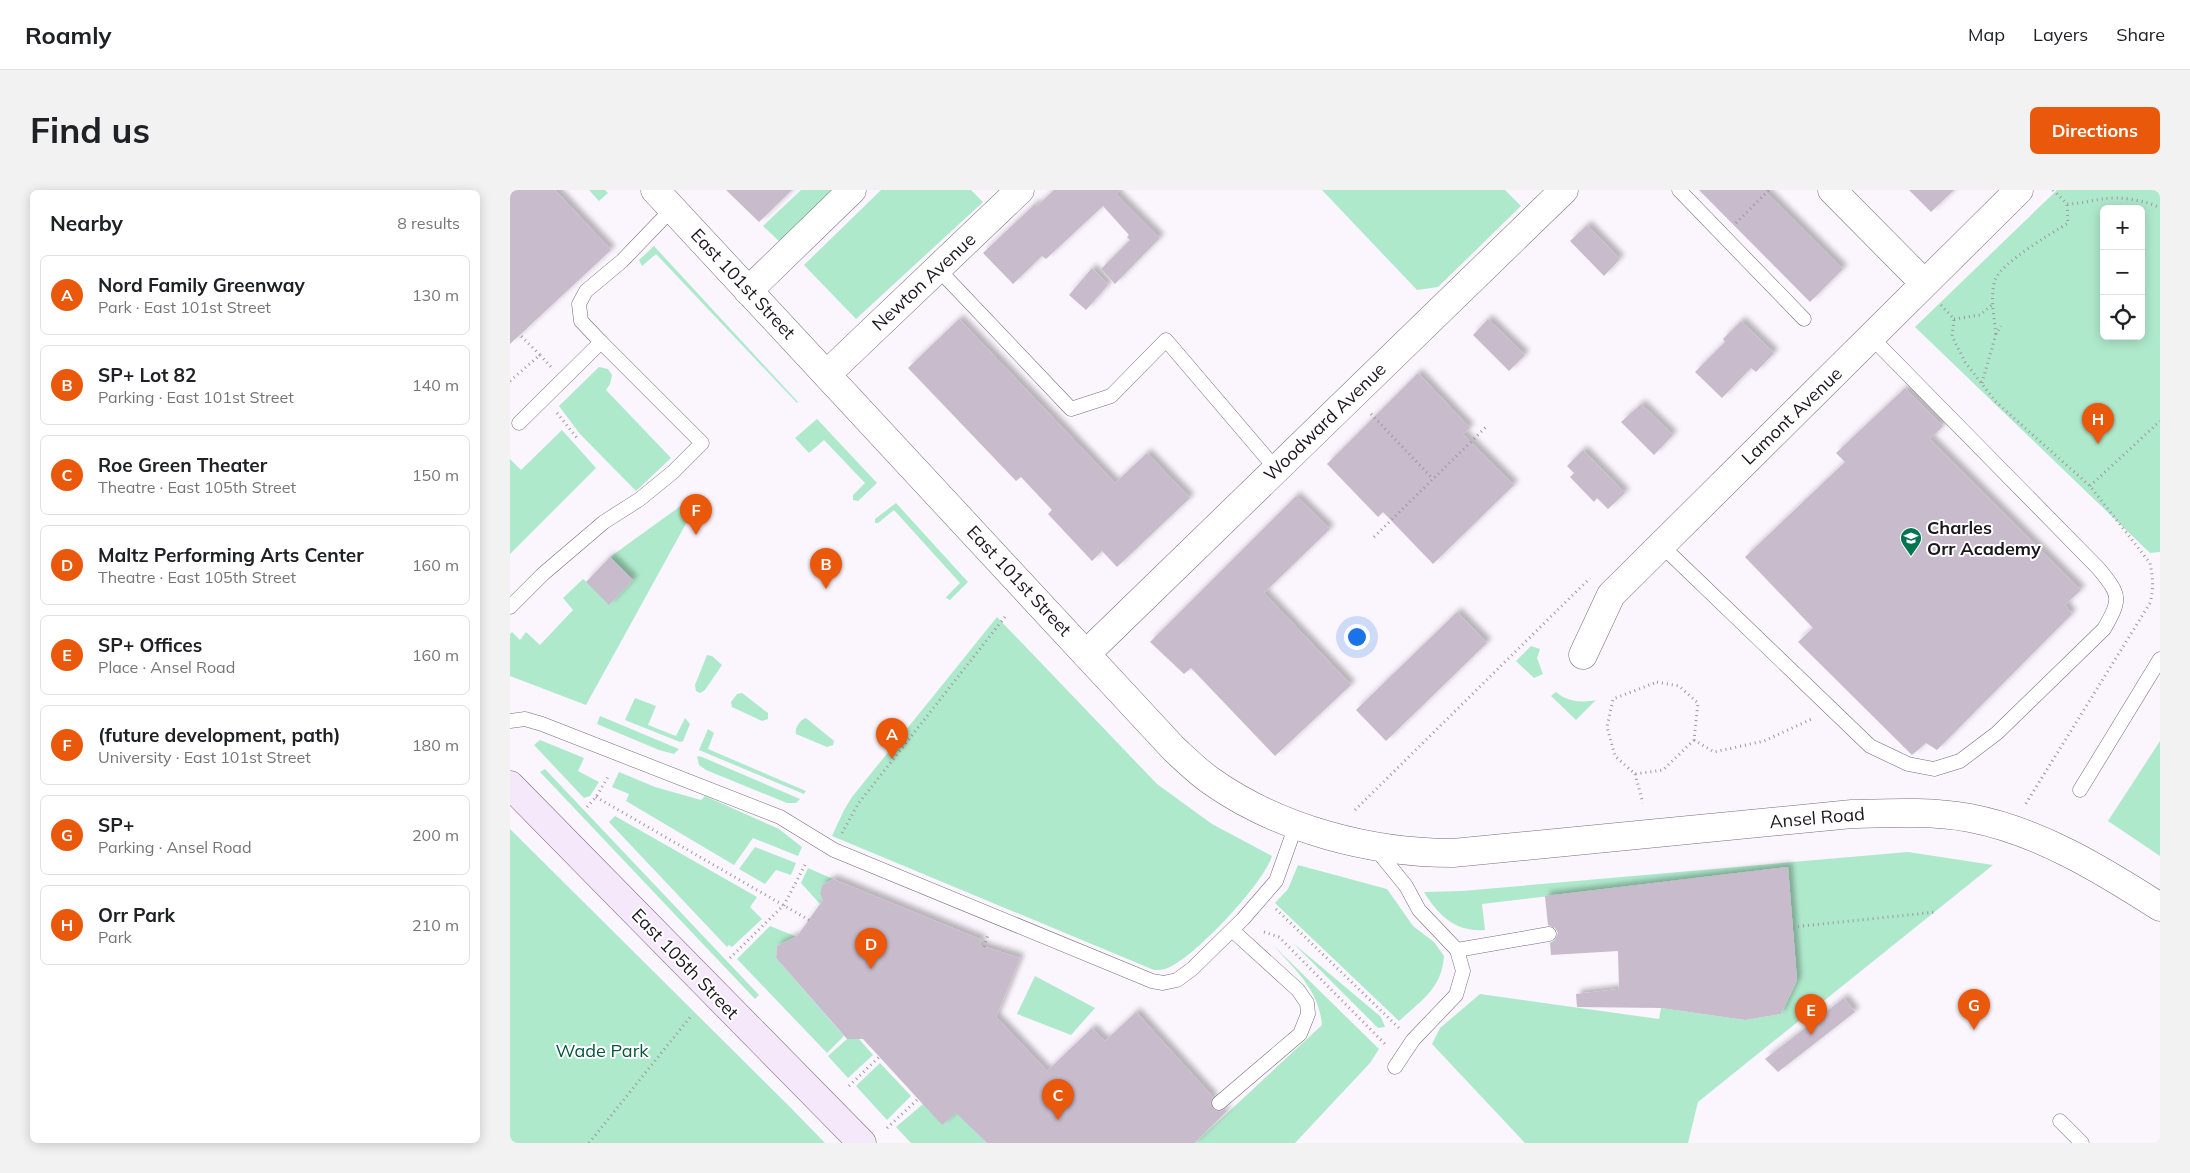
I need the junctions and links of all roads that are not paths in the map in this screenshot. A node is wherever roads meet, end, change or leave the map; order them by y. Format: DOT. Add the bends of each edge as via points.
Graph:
graph roads {
  1 [pos="852,190"];
  2 [pos="1020,190"];
  3 [pos="1564,190"];
  4 [pos="1678,190"];
  5 [pos="1832,190"];
  6 [pos="2019,190"];
  7 [pos="664,199"];
  8 [pos="938,270"];
  9 [pos="1924,283"];
  10 [pos="748,291"];
  11 [pos="1804,319"];
  12 [pos="1872,338"];
  13 [pos="601,342"];
  14 [pos="827,374"];
  15 [pos="519,423"];
  16 [pos="1276,469"];
  17 [pos="1660,544"];
  18 [pos="510,607"];
  19 [pos="1086,654"];
  20 [pos="1583,655"];
  21 [pos="2160,659"];
  22 [pos="510,721"];
  23 [pos="510,785"];
  24 [pos="2080,790"];
  25 [pos="1296,825"];
  26 [pos="1373,845"];
  27 [pos="1453,853"];
  28 [pos="2160,908"];
  29 [pos="1232,930"];
  30 [pos="1549,934"];
  31 [pos="1457,950"];
  32 [pos="1395,1067"];
  33 [pos="1219,1103"];
  34 [pos="2060,1121"];
  35 [pos="862,1143"];
  36 [pos="2082,1143"];
  1 -- 10 [label="street"];
  2 -- 8 [label="street, Newton Avenue"];
  3 -- 16 [label="street, Woodward Avenue"];
  4 -- 11 [label="lane"];
  5 -- 9 [label="street"];
  6 -- 9 [label="street, Lamont Avenue"];
  7 -- 10 [label="street, East 101st Street"];
  7 -- 13 [label="lane" via="622,261 586,291 579,304 581,321"];
  8 -- 14 [label="street, Newton Avenue"];
  8 -- 16 [label="lane" via="1071,409 1111,396 1166,340"];
  9 -- 12 [label="street, Lamont Avenue"];
  10 -- 14 [label="street, East 101st Street"];
  12 -- 17 [label="street, Lamont Avenue"];
  12 -- 17 [label="lane" via="2115,589 2117,607 2104,629 1997,733 1960,761 1934,769 1908,764 1870,746"];
  13 -- 15 [label="lane"];
  13 -- 18 [label="lane" via="702,443 673,472 604,522 543,574"];
  14 -- 19 [label="street, East 101st Street"];
  16 -- 19 [label="street, Woodward Avenue"];
  17 -- 20 [label="street, Lamont Avenue" via="1611,595"];
  19 -- 25 [label="street, East 101st Street" via="1198,772 1242,800"];
  21 -- 24 [label="lane"];
  22 -- 29 [label="lane" via="525,719 542,724 780,817 834,850 1152,981 1177,980 1208,956"];
  23 -- 35 [label="main road, East 105th Street"];
  25 -- 26 [label="street, East 101st Street"];
  25 -- 29 [label="lane" via="1276,881"];
  26 -- 27 [label="street, East 101st Street" via="1403,851"];
  26 -- 31 [label="lane" via="1406,886 1419,910"];
  27 -- 28 [label="street, Ansel Road" via="1852,814 1908,812 1969,818 2001,826 2075,857"];
  29 -- 33 [label="lane" via="1298,990 1307,1003 1308,1014 1300,1034"];
  30 -- 31 [label="lane"];
  31 -- 32 [label="lane" via="1463,971 1456,995 1413,1040"];
  34 -- 36 [label="lane"];
}
